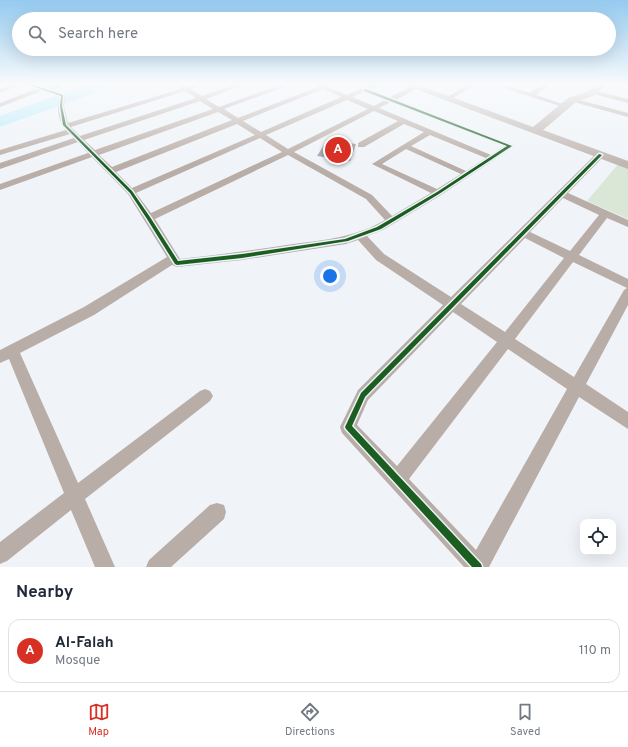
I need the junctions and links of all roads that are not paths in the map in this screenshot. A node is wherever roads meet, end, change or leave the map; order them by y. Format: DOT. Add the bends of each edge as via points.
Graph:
graph roads {
  1 [pos="63,110"];
  2 [pos="122,110"];
  3 [pos="167,110"];
  4 [pos="219,110"];
  5 [pos="220,110"];
  6 [pos="262,110"];
  7 [pos="319,110"];
  8 [pos="371,110"];
  9 [pos="378,110"];
  10 [pos="419,110"];
  11 [pos="479,110"];
  12 [pos="559,110"];
  13 [pos="612,110"];
  14 [pos="615,111"];
  15 [pos="628,115"];
  16 [pos="237,121"];
  17 [pos="403,121"];
  18 [pos="69,128"];
  19 [pos="535,131"];
  20 [pos="428,132"];
  21 [pos="261,136"];
  22 [pos="81,140"];
  23 [pos="361,145"];
  24 [pos="405,146"];
  25 [pos="288,152"];
  26 [pos="0,153"];
  27 [pos="94,154"];
  28 [pos="600,155"];
  29 [pos="492,158"];
  30 [pos="628,165"];
  31 [pos="0,166"];
  32 [pos="110,171"];
  33 [pos="468,174"];
  34 [pos="0,187"];
  35 [pos="131,192"];
  36 [pos="438,193"];
  37 [pos="561,194"];
  38 [pos="605,214"];
  39 [pos="149,218"];
  40 [pos="391,221"];
  41 [pos="628,224"];
  42 [pos="523,233"];
  43 [pos="360,235"];
  44 [pos="572,256"];
  45 [pos="174,258"];
  46 [pos="628,284"];
  47 [pos="628,292"];
  48 [pos="452,305"];
  49 [pos="506,341"];
  50 [pos="6,354"];
  51 [pos="576,387"];
  52 [pos="205,396"];
  53 [pos="628,421"];
  54 [pos="397,480"];
  55 [pos="75,497"];
  56 [pos="217,512"];
  57 [pos="0,554"];
  58 [pos="105,567"];
  59 [pos="156,567"];
  60 [pos="478,567"];
  1 -- 18 [label="street"];
  2 -- 18 [label="street"];
  3 -- 22 [label="street"];
  4 -- 27 [label="street"];
  5 -- 16 [label="street"];
  6 -- 16 [label="street"];
  7 -- 21 [label="street"];
  8 -- 25 [label="street"];
  9 -- 17 [label="street"];
  10 -- 29 [label="street" via="510,146"];
  11 -- 19 [label="main road"];
  12 -- 19 [label="main road"];
  13 -- 14 [label="street"];
  14 -- 15 [label="street"];
  16 -- 21 [label="street"];
  16 -- 32 [label="street"];
  17 -- 20 [label="street"];
  17 -- 23 [label="street"];
  18 -- 22 [label="street"];
  18 -- 26 [label="street"];
  19 -- 28 [label="main road"];
  20 -- 24 [label="street"];
  20 -- 29 [label="street"];
  21 -- 25 [label="street"];
  21 -- 35 [label="street"];
  22 -- 27 [label="street"];
  22 -- 31 [label="street"];
  24 -- 33 [label="street"];
  24 -- 36 [label="street" via="376,164"];
  25 -- 39 [label="street"];
  25 -- 40 [label="street" via="369,197"];
  27 -- 32 [label="street"];
  27 -- 34 [label="street"];
  28 -- 30 [label="main road"];
  28 -- 37 [label="street"];
  29 -- 33 [label="street"];
  32 -- 35 [label="street"];
  33 -- 36 [label="street"];
  35 -- 39 [label="street"];
  36 -- 40 [label="street"];
  37 -- 38 [label="street"];
  37 -- 42 [label="street"];
  38 -- 41 [label="street"];
  38 -- 44 [label="street"];
  39 -- 45 [label="street"];
  40 -- 43 [label="street"];
  42 -- 44 [label="street"];
  42 -- 48 [label="street"];
  43 -- 45 [label="street" via="346,240 242,256 177,263"];
  43 -- 48 [label="street" via="380,258"];
  44 -- 46 [label="street"];
  44 -- 49 [label="street"];
  45 -- 50 [label="street" via="89,311"];
  47 -- 51 [label="street"];
  48 -- 49 [label="street"];
  48 -- 54 [label="street" via="363,395 348,427"];
  49 -- 51 [label="street"];
  49 -- 54 [label="street"];
  50 -- 55 [label="street"];
  51 -- 53 [label="street"];
  51 -- 60 [label="street"];
  52 -- 55 [label="street"];
  54 -- 60 [label="street"];
  55 -- 57 [label="street"];
  55 -- 58 [label="street"];
  56 -- 59 [label="street"];
}
